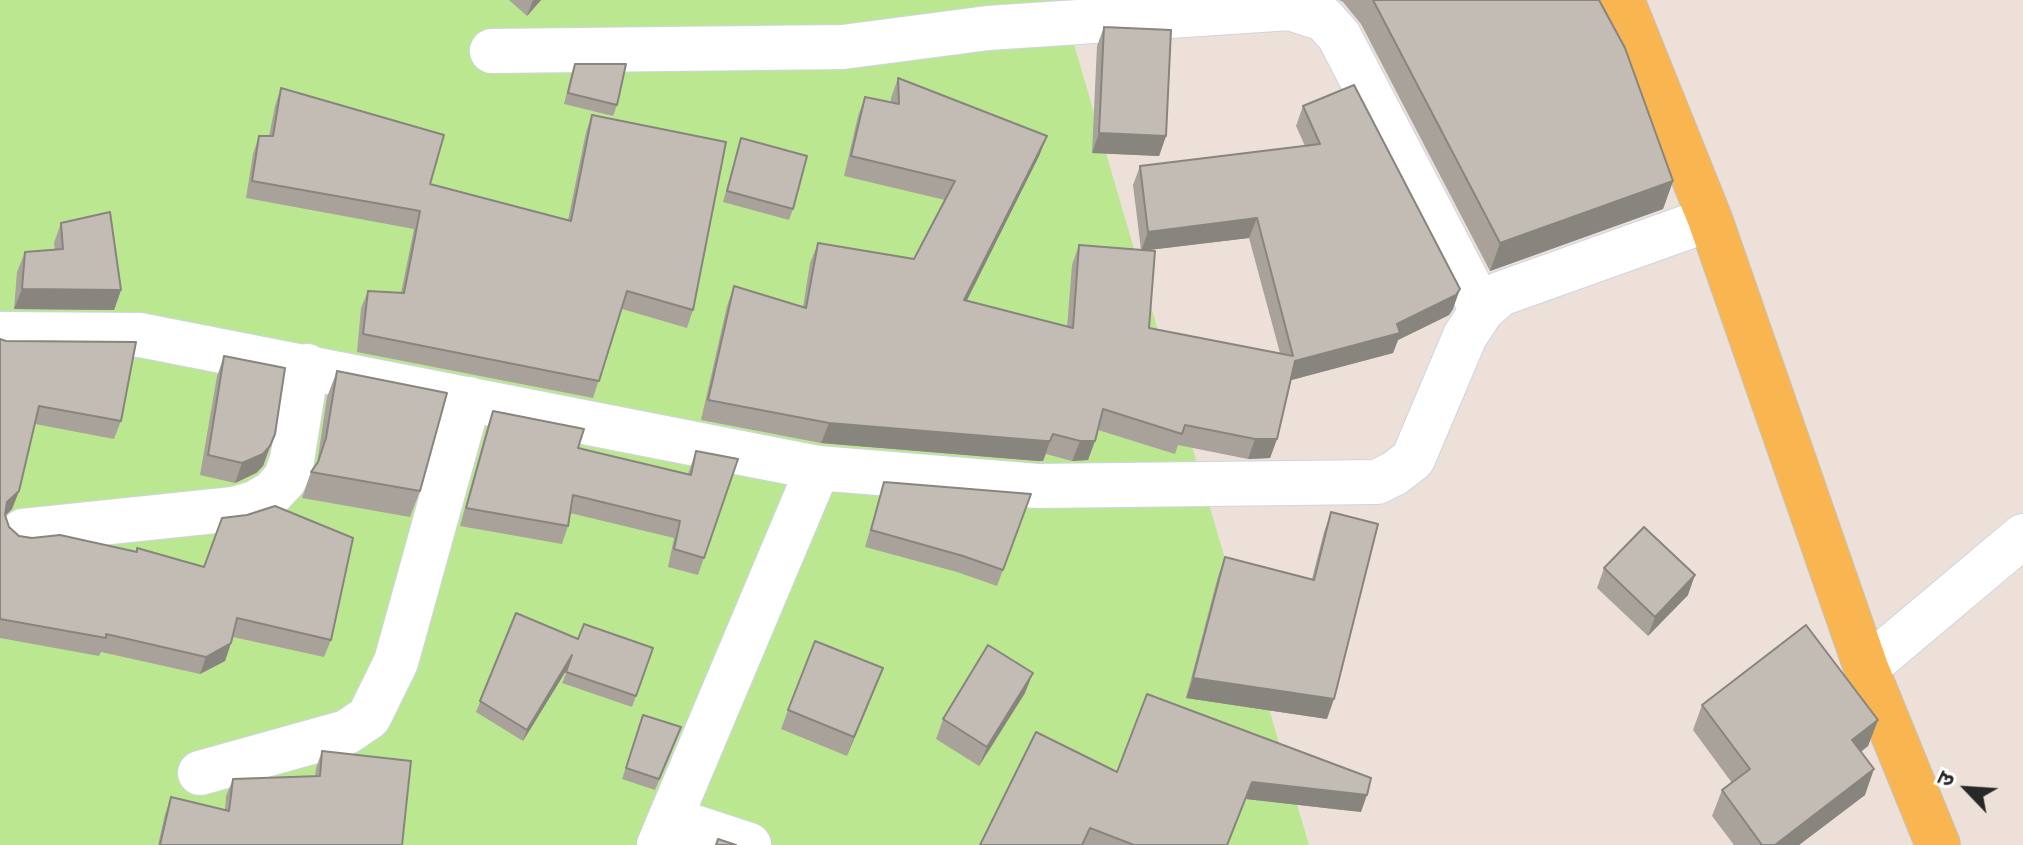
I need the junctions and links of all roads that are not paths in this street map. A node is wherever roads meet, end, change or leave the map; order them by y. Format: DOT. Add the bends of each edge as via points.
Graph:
graph roads {
  1 [pos="1622,0"];
  2 [pos="936,17"];
  3 [pos="492,51"];
  4 [pos="1710,219"];
  5 [pos="1482,310"];
  6 [pos="0,334"];
  7 [pos="307,366"];
  8 [pos="469,399"];
  9 [pos="818,468"];
  10 [pos="23,531"];
  11 [pos="2023,536"];
  12 [pos="1866,668"];
  13 [pos="200,773"];
  14 [pos="664,832"];
  15 [pos="749,845"];
  16 [pos="1938,845"];
  1 -- 4 [label="main road"];
  2 -- 3 [label="street" via="843,47"];
  2 -- 5 [label="street" via="988,28 1290,8 1324,19 1339,36"];
  4 -- 5 [label="street" via="1500,294"];
  4 -- 12 [label="main road"];
  5 -- 9 [label="street" via="1465,336 1413,459 1377,482 1037,486"];
  6 -- 7 [label="street" via="140,335"];
  7 -- 8 [label="street"];
  7 -- 10 [label="street" via="285,479 255,503"];
  8 -- 9 [label="street"];
  8 -- 13 [label="street" via="396,662 369,717 347,732"];
  9 -- 14 [label="street"];
  11 -- 12 [label="street"];
  12 -- 16 [label="main road"];
  14 -- 15 [label="street"];
}
